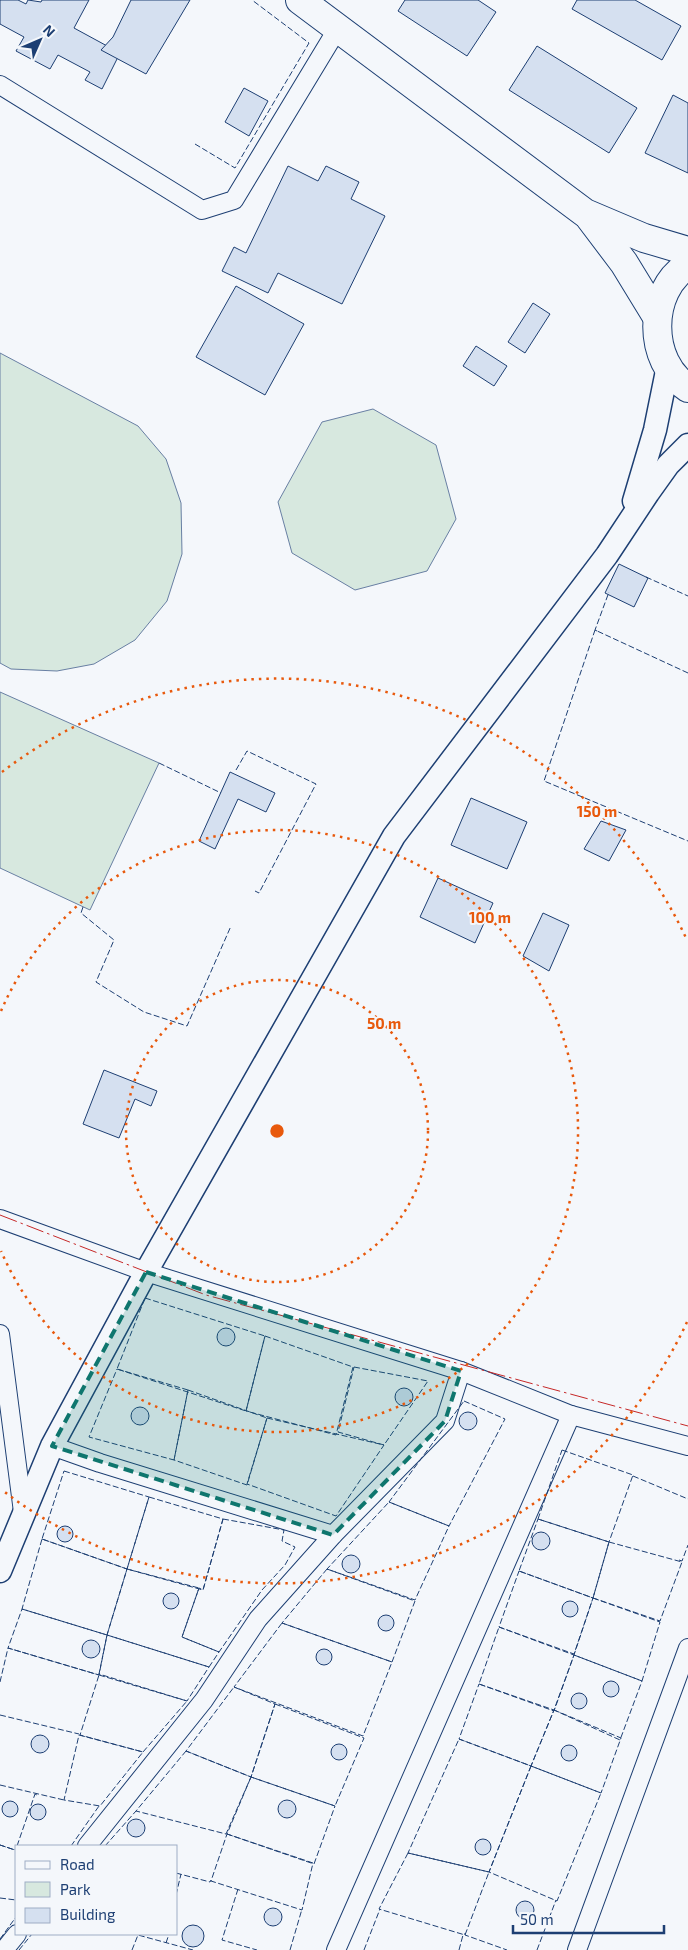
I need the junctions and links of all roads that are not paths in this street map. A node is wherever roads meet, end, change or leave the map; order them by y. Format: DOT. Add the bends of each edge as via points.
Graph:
graph roads {
  1 [pos="300,0"];
  2 [pos="329,15"];
  3 [pos="0,85"];
  4 [pos="586,213"];
  5 [pos="688,251"];
  6 [pos="688,265"];
  7 [pos="657,317"];
  8 [pos="668,366"];
  9 [pos="688,388"];
  10 [pos="688,445"];
  11 [pos="626,523"];
  12 [pos="0,1219"];
  13 [pos="146,1272"];
  14 [pos="0,1334"];
  15 [pos="461,1371"];
  16 [pos="570,1414"];
  17 [pos="52,1446"];
  18 [pos="688,1446"];
  19 [pos="23,1512"];
  20 [pos="333,1535"];
  21 [pos="0,1571"];
  22 [pos="688,1648"];
  23 [pos="88,1845"];
  24 [pos="16,1935"];
  25 [pos="4,1950"];
  26 [pos="336,1950"];
  27 [pos="577,1950"];
  1 -- 2 [label="highway"];
  2 -- 3 [label="street" via="234,200 202,210"];
  2 -- 4 [label="highway"];
  4 -- 5 [label="highway" via="644,238"];
  4 -- 7 [label="highway" via="624,263"];
  6 -- 7 [label="highway" via="681,269 665,291"];
  7 -- 8 [label="highway" via="659,345"];
  8 -- 9 [label="highway"];
  8 -- 11 [label="street" via="647,462"];
  10 -- 11 [label="street" via="668,465"];
  11 -- 13 [label="street" via="607,555 394,836"];
  12 -- 13 [label="street"];
  13 -- 15 [label="street"];
  13 -- 17 [label="street"];
  14 -- 19 [label="street"];
  15 -- 16 [label="street"];
  15 -- 20 [label="street" via="445,1421"];
  16 -- 18 [label="street"];
  16 -- 26 [label="street"];
  17 -- 19 [label="street"];
  17 -- 20 [label="street"];
  19 -- 21 [label="street"];
  20 -- 23 [label="street" via="258,1620 204,1700"];
  22 -- 27 [label="street"];
  24 -- 25 [label="street"];
}
